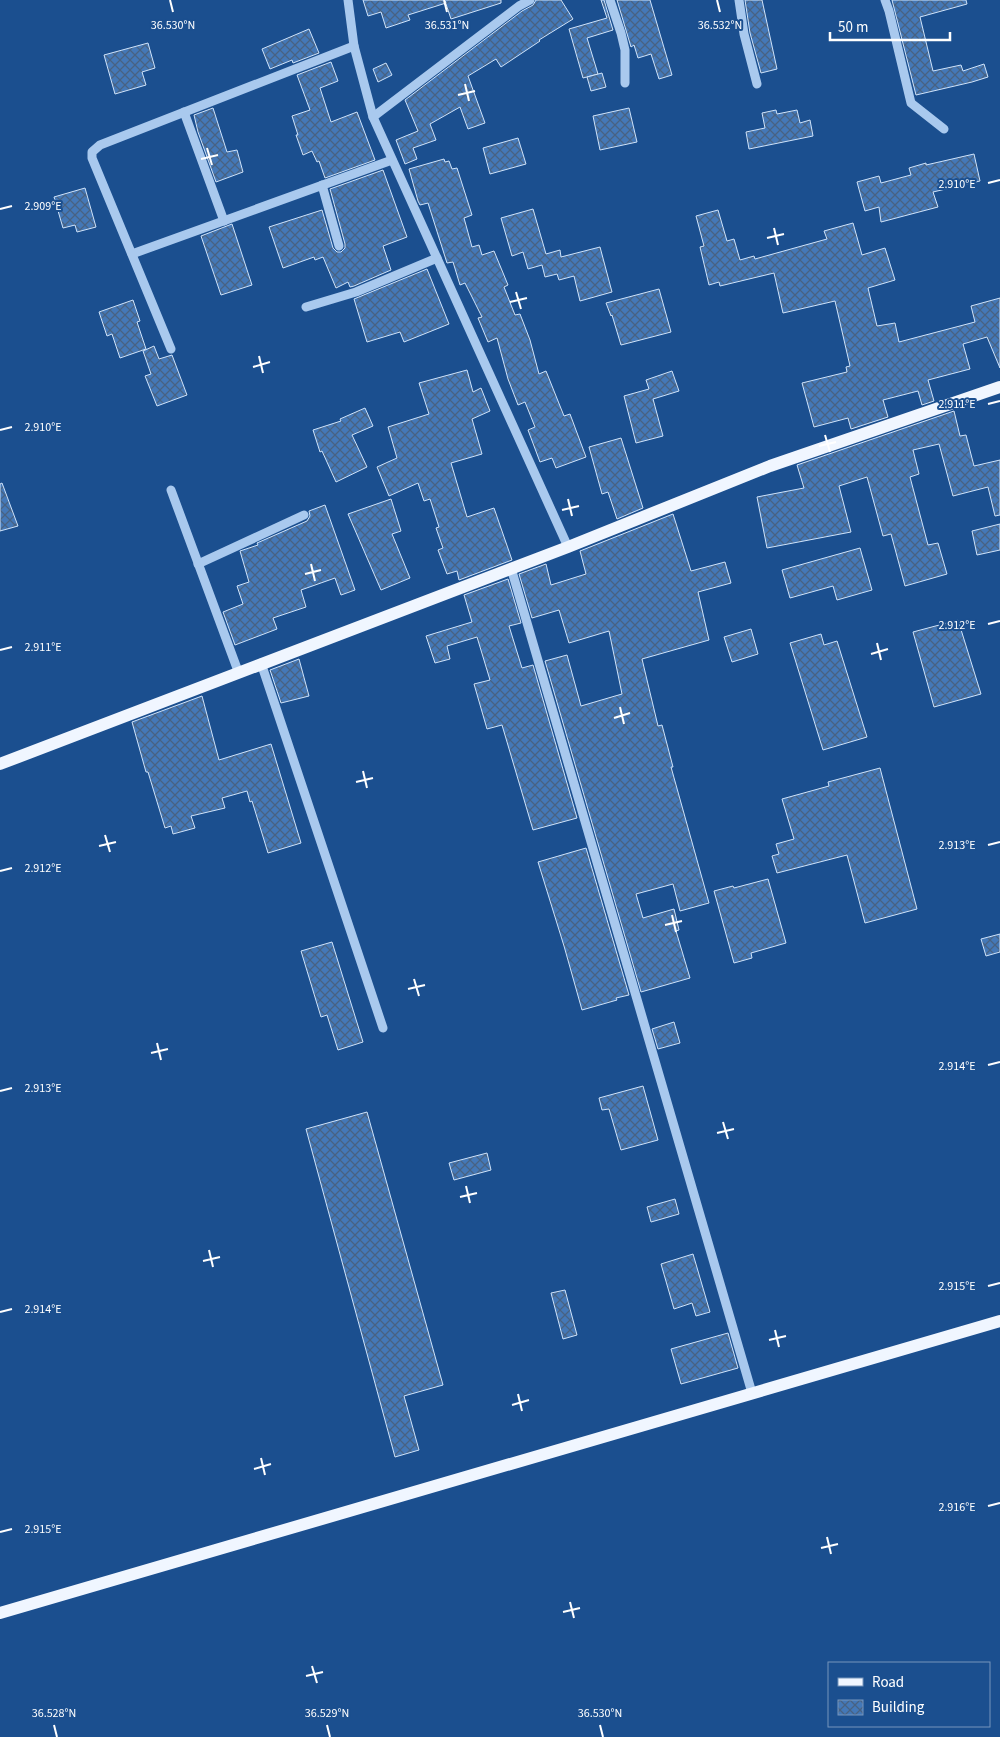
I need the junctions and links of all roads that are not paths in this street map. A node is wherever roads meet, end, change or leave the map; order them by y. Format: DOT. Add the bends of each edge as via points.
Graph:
graph roads {
  1 [pos="348,0"];
  2 [pos="530,0"];
  3 [pos="610,0"];
  4 [pos="739,0"];
  5 [pos="885,0"];
  6 [pos="354,46"];
  7 [pos="625,83"];
  8 [pos="757,84"];
  9 [pos="184,112"];
  10 [pos="373,117"];
  11 [pos="944,130"];
  12 [pos="392,160"];
  13 [pos="322,185"];
  14 [pos="224,221"];
  15 [pos="339,246"];
  16 [pos="132,254"];
  17 [pos="437,258"];
  18 [pos="306,307"];
  19 [pos="171,349"];
  20 [pos="1000,387"];
  21 [pos="171,490"];
  22 [pos="304,515"];
  23 [pos="568,546"];
  24 [pos="198,564"];
  25 [pos="512,568"];
  26 [pos="261,663"];
  27 [pos="238,672"];
  28 [pos="0,764"];
  29 [pos="383,1028"];
  30 [pos="1000,1321"];
  31 [pos="752,1393"];
  32 [pos="0,1613"];
  1 -- 6 [label="street"];
  2 -- 10 [label="street"];
  3 -- 7 [label="street" via="623,42"];
  4 -- 8 [label="street"];
  5 -- 11 [label="street" via="911,103"];
  6 -- 9 [label="street"];
  6 -- 10 [label="street"];
  9 -- 14 [label="street"];
  9 -- 16 [label="street" via="100,145 92,152"];
  10 -- 12 [label="street"];
  12 -- 13 [label="street"];
  12 -- 17 [label="street"];
  13 -- 14 [label="street"];
  13 -- 15 [label="street"];
  14 -- 16 [label="street"];
  16 -- 19 [label="street"];
  17 -- 18 [label="street" via="356,292"];
  17 -- 23 [label="street"];
  20 -- 23 [label="main road" via="770,466"];
  21 -- 24 [label="street"];
  22 -- 24 [label="street"];
  23 -- 25 [label="main road"];
  24 -- 27 [label="street"];
  25 -- 26 [label="main road"];
  25 -- 31 [label="street"];
  26 -- 27 [label="main road"];
  26 -- 29 [label="street"];
  27 -- 28 [label="main road"];
  30 -- 31 [label="main road"];
  31 -- 32 [label="main road"];
}
